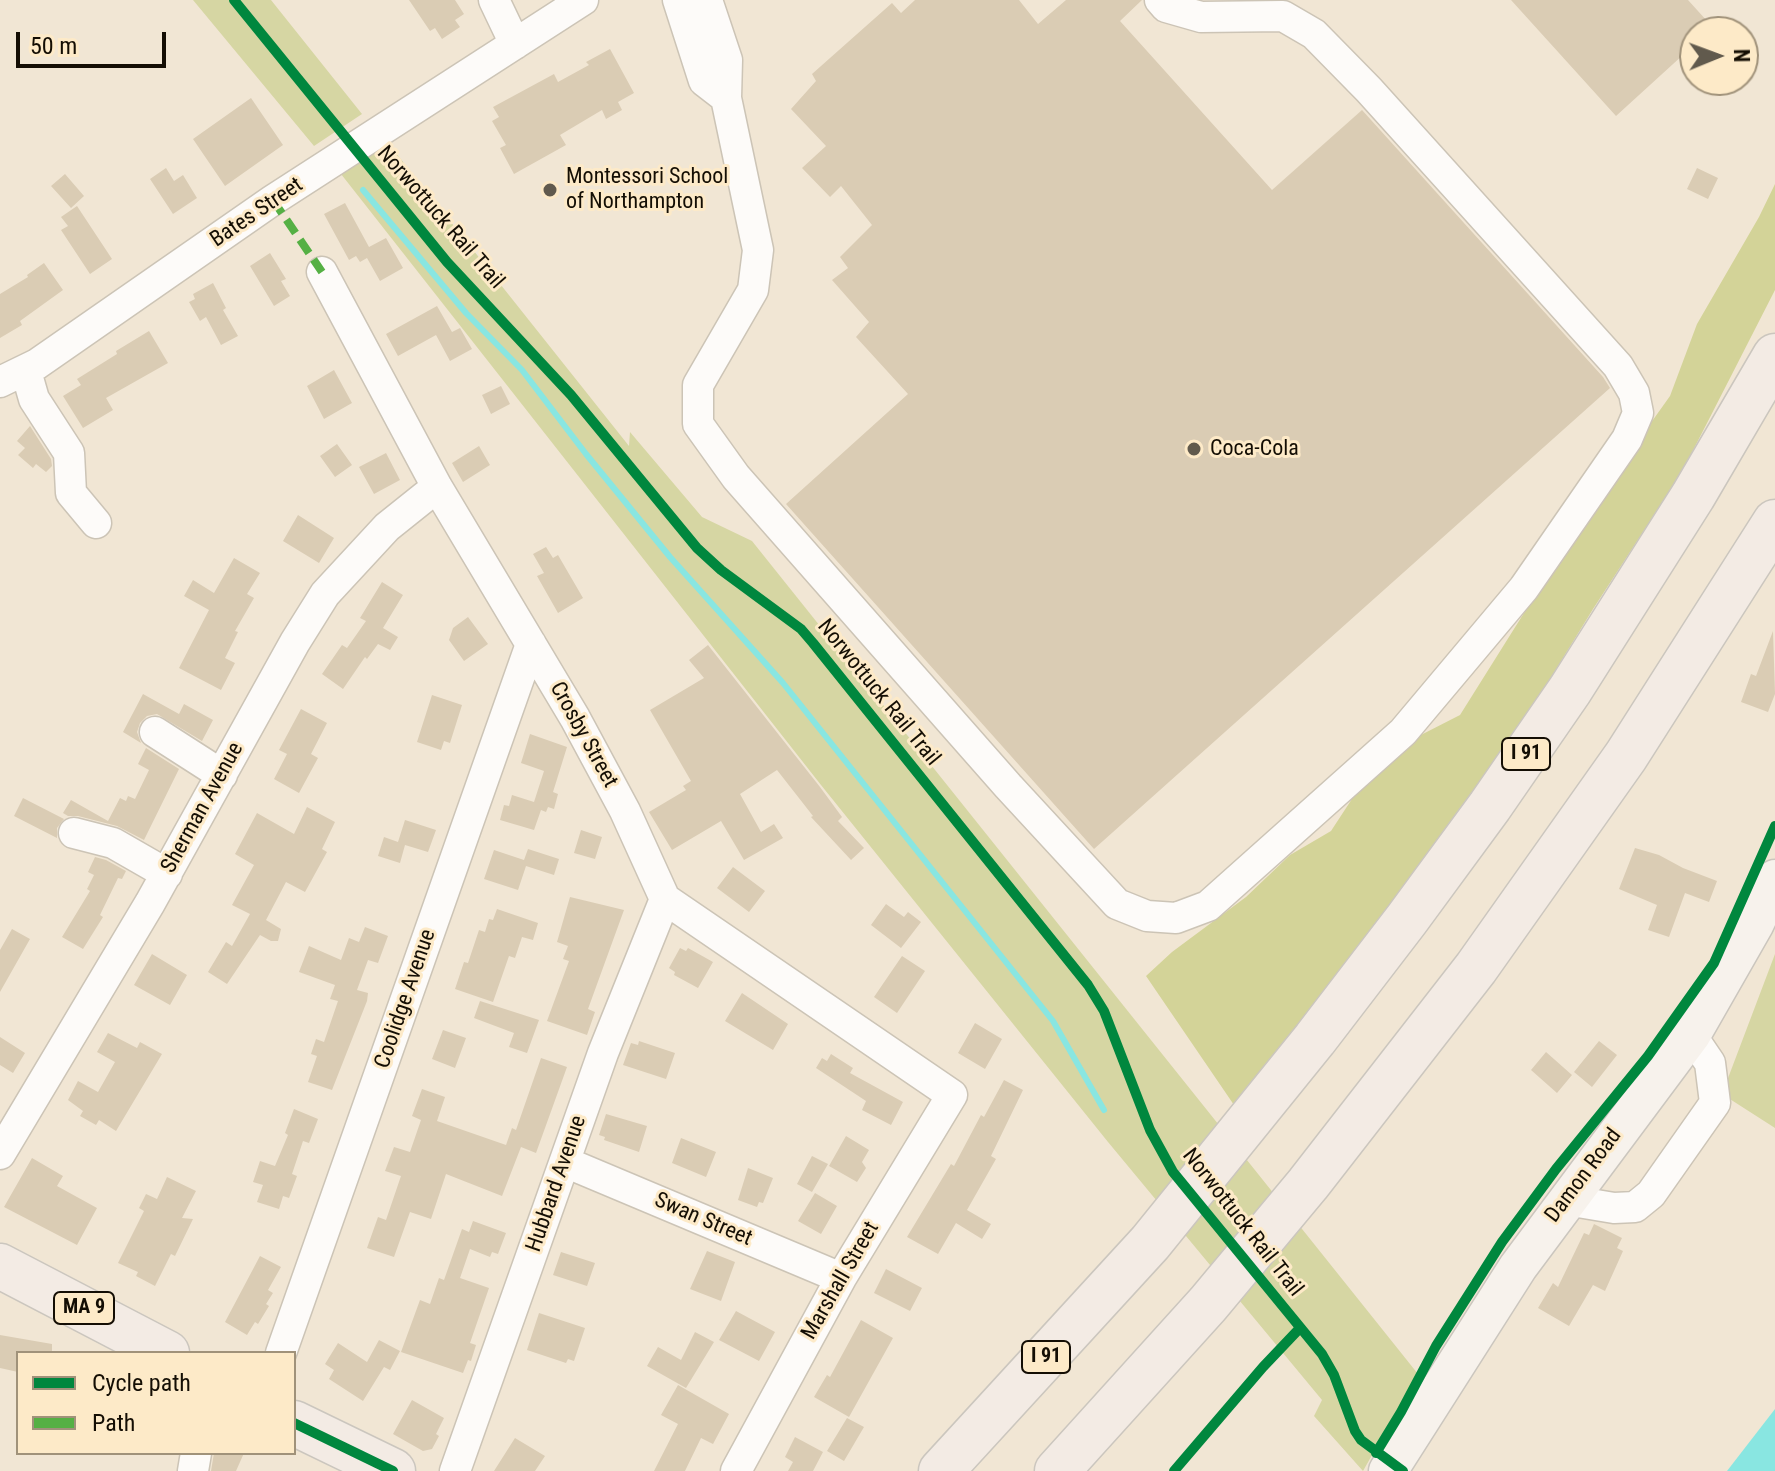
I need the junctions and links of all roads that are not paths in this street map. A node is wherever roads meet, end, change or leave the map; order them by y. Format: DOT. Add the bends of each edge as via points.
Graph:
graph roads {
  1 [pos="494,0"];
  2 [pos="583,0"];
  3 [pos="1160,0"];
  4 [pos="695,9"];
  5 [pos="515,44"];
  6 [pos="322,272"];
  7 [pos="1775,356"];
  8 [pos="13,376"];
  9 [pos="437,487"];
  10 [pos="1775,522"];
  11 [pos="96,523"];
  12 [pos="531,644"];
  13 [pos="155,732"];
  14 [pos="222,775"];
  15 [pos="74,833"];
  16 [pos="167,874"];
  17 [pos="1775,879"];
  18 [pos="665,899"];
  19 [pos="1691,1035"];
  20 [pos="0,1154"];
  21 [pos="565,1162"];
  22 [pos="1566,1200"];
  23 [pos="0,1266"];
  24 [pos="841,1278"];
  25 [pos="163,1351"];
  26 [pos="282,1351"];
  27 [pos="296,1424"];
  28 [pos="296,1438"];
  29 [pos="335,1471"];
  30 [pos="393,1471"];
  31 [pos="455,1471"];
  32 [pos="736,1471"];
  33 [pos="941,1471"];
  34 [pos="1057,1471"];
  35 [pos="1388,1471"];
  1 -- 5 [label="street"];
  2 -- 5 [label="street, Bates Street"];
  3 -- 4 [label="street" via="1166,7 1201,17 1283,16 1314,34 1618,366 1634,393 1638,413 1627,439 1524,588 1403,732 1208,906 1176,918 1147,916 1117,904 736,477 698,424 698,385 753,290 758,250 726,98 704,81"];
  5 -- 8 [label="street, Bates Street"];
  6 -- 9 [label="street, Crosby Street"];
  7 -- 33 [label="highway, I 91" via="1530,749 1398,931 1150,1243"];
  8 -- 11 [label="street" via="69,453 71,493"];
  9 -- 12 [label="street, Crosby Street"];
  9 -- 14 [label="street, Sherman Avenue" via="387,527 325,594"];
  10 -- 34 [label="highway" via="1658,706 1476,968 1208,1304"];
  12 -- 18 [label="street, Crosby Street" via="625,811"];
  12 -- 26 [label="street, Coolidge Avenue"];
  13 -- 14 [label="street"];
  14 -- 16 [label="street, Sherman Avenue"];
  15 -- 16 [label="street" via="113,843"];
  16 -- 20 [label="street, Sherman Avenue"];
  17 -- 19 [label="main road, Damon Road"];
  18 -- 21 [label="street, Hubbard Avenue"];
  18 -- 24 [label="street, Marshall Street" via="952,1095"];
  19 -- 22 [label="main road, Damon Road"];
  19 -- 22 [label="street" via="1710,1063 1715,1103 1651,1194 1635,1207"];
  21 -- 24 [label="street, Swan Street"];
  21 -- 31 [label="street, Hubbard Avenue"];
  22 -- 35 [label="main road, Damon Road"];
  23 -- 25 [label="highway, MA 9"];
  24 -- 32 [label="street, Marshall Street"];
  27 -- 30 [label="highway"];
  28 -- 29 [label="highway"];
}
